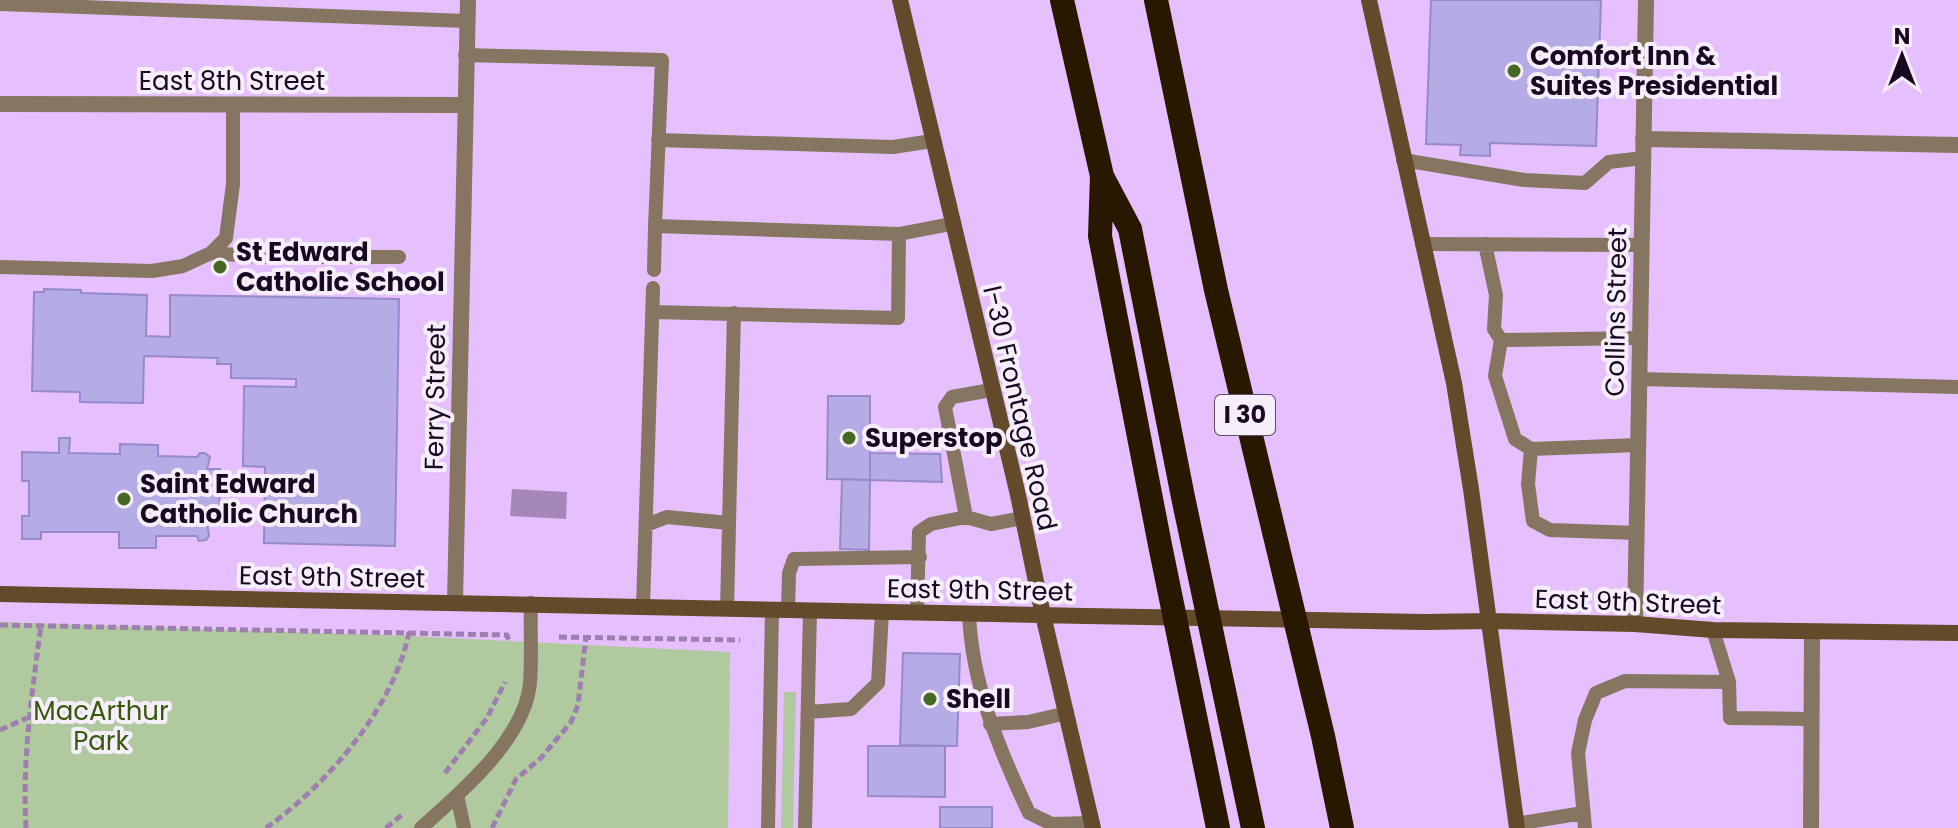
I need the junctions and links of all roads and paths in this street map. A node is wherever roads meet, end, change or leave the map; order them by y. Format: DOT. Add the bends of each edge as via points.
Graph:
graph roads {
  1 [pos="468,0"];
  2 [pos="900,0"];
  3 [pos="1062,0"];
  4 [pos="1156,0"];
  5 [pos="1369,0"];
  6 [pos="1646,0"];
  7 [pos="0,4"];
  8 [pos="467,21"];
  9 [pos="465,55"];
  10 [pos="0,104"];
  11 [pos="233,105"];
  12 [pos="464,105"];
  13 [pos="1643,139"];
  14 [pos="658,140"];
  15 [pos="932,141"];
  16 [pos="1958,145"];
  17 [pos="1643,158"];
  18 [pos="1403,160"];
  19 [pos="1102,176"];
  20 [pos="951,224"];
  21 [pos="655,226"];
  22 [pos="899,234"];
  23 [pos="1422,244"];
  24 [pos="1485,244"];
  25 [pos="1642,245"];
  26 [pos="211,253"];
  27 [pos="399,257"];
  28 [pos="0,267"];
  29 [pos="654,270"];
  30 [pos="653,288"];
  31 [pos="653,312"];
  32 [pos="734,313"];
  33 [pos="1640,338"];
  34 [pos="1501,340"];
  35 [pos="1639,379"];
  36 [pos="1958,387"];
  37 [pos="991,390"];
  38 [pos="1638,445"];
  39 [pos="1531,449"];
  40 [pos="966,517"];
  41 [pos="1023,518"];
  42 [pos="729,523"];
  43 [pos="646,525"];
  44 [pos="1637,533"];
  45 [pos="920,557"];
  46 [pos="0,594"];
  47 [pos="455,603"];
  48 [pos="531,603"];
  49 [pos="643,607"];
  50 [pos="727,609"];
  51 [pos="780,610"];
  52 [pos="810,611"];
  53 [pos="882,612"];
  54 [pos="917,613"];
  55 [pos="969,614"];
  56 [pos="1043,615"];
  57 [pos="1489,621"];
  58 [pos="1635,624"];
  59 [pos="0,625"];
  60 [pos="41,625"];
  61 [pos="1713,630"];
  62 [pos="409,632"];
  63 [pos="1812,632"];
  64 [pos="1958,633"];
  65 [pos="559,637"];
  66 [pos="586,637"];
  67 [pos="740,640"];
  68 [pos="510,653"];
  69 [pos="507,674"];
  70 [pos="1729,682"];
  71 [pos="808,712"];
  72 [pos="1067,713"];
  73 [pos="28,718"];
  74 [pos="1811,719"];
  75 [pos="990,724"];
  76 [pos="0,730"];
  77 [pos="436,785"];
  78 [pos="457,795"];
  79 [pos="406,811"];
  80 [pos="1584,821"];
  81 [pos="1092,825"];
  82 [pos="1516,826"];
  83 [pos="26,828"];
  84 [pos="266,828"];
  85 [pos="386,828"];
  86 [pos="421,828"];
  87 [pos="464,828"];
  88 [pos="492,828"];
  89 [pos="768,828"];
  90 [pos="805,828"];
  91 [pos="1218,828"];
  92 [pos="1253,828"];
  93 [pos="1342,828"];
  94 [pos="1811,828"];
  1 -- 8 [label="street, Ferry Street"];
  2 -- 15 [label="main road, I-30 Frontage Road"];
  3 -- 19 [label="highway"];
  4 -- 93 [label="highway, I 30" via="1216,290"];
  5 -- 18 [label="main road"];
  6 -- 13 [label="street, Collins Street"];
  7 -- 8 [label="lane"];
  8 -- 9 [label="street, Ferry Street"];
  9 -- 12 [label="street, Ferry Street"];
  9 -- 14 [label="lane" via="662,60"];
  10 -- 11 [label="street, East 8th Street"];
  11 -- 12 [label="street, East 8th Street"];
  11 -- 26 [label="lane" via="233,184 226,238"];
  12 -- 47 [label="street, Ferry Street"];
  13 -- 16 [label="street"];
  13 -- 17 [label="street, Collins Street"];
  14 -- 15 [label="lane" via="893,147"];
  14 -- 21 [label="lane"];
  15 -- 20 [label="main road, I-30 Frontage Road"];
  17 -- 18 [label="lane" via="1609,162 1585,183 1524,180"];
  17 -- 25 [label="street, Collins Street"];
  18 -- 23 [label="main road"];
  19 -- 91 [label="highway" via="1100,236"];
  19 -- 92 [label="highway" via="1130,229"];
  20 -- 22 [label="lane"];
  20 -- 37 [label="main road, I-30 Frontage Road"];
  21 -- 22 [label="lane"];
  21 -- 29 [label="lane"];
  22 -- 32 [label="lane" via="898,318"];
  23 -- 24 [label="lane"];
  23 -- 57 [label="main road" via="1454,383"];
  24 -- 25 [label="lane"];
  24 -- 34 [label="lane" via="1496,295 1494,329"];
  25 -- 33 [label="street, Collins Street"];
  26 -- 27 [label="lane"];
  26 -- 28 [label="lane" via="183,266 152,271"];
  30 -- 31 [label="lane"];
  31 -- 32 [label="lane"];
  31 -- 43 [label="lane"];
  32 -- 42 [label="lane"];
  33 -- 34 [label="lane"];
  33 -- 35 [label="street, Collins Street"];
  34 -- 39 [label="lane" via="1495,376 1515,439"];
  35 -- 36 [label="lane"];
  35 -- 38 [label="street, Collins Street"];
  37 -- 40 [label="lane" via="952,397 945,407"];
  37 -- 41 [label="main road, I-30 Frontage Road"];
  38 -- 39 [label="lane"];
  38 -- 44 [label="street, Collins Street"];
  39 -- 44 [label="lane" via="1533,521 1550,530"];
  40 -- 41 [label="lane" via="991,524"];
  40 -- 45 [label="lane" via="919,532"];
  41 -- 56 [label="main road, I-30 Frontage Road"];
  42 -- 43 [label="lane" via="667,517"];
  42 -- 50 [label="lane"];
  43 -- 49 [label="lane"];
  44 -- 58 [label="street, Collins Street"];
  45 -- 51 [label="lane" via="794,559"];
  45 -- 54 [label="lane"];
  46 -- 47 [label="main road, East 9th Street"];
  47 -- 48 [label="main road, East 9th Street"];
  48 -- 49 [label="main road, East 9th Street"];
  48 -- 78 [label="lane" via="530,685 523,712 505,742"];
  49 -- 50 [label="main road, East 9th Street"];
  50 -- 51 [label="main road, East 9th Street"];
  51 -- 52 [label="main road, East 9th Street"];
  51 -- 89 [label="lane"];
  52 -- 53 [label="main road, East 9th Street"];
  52 -- 71 [label="lane"];
  53 -- 54 [label="main road, East 9th Street"];
  53 -- 71 [label="lane" via="878,683 851,709"];
  54 -- 55 [label="main road, East 9th Street"];
  55 -- 56 [label="main road, East 9th Street"];
  55 -- 75 [label="lane" via="970,646"];
  56 -- 57 [label="main road, East 9th Street"];
  56 -- 72 [label="main road, I-30 Frontage Road"];
  57 -- 58 [label="main road, East 9th Street"];
  57 -- 82 [label="main road"];
  58 -- 61 [label="main road, East 9th Street"];
  59 -- 60 [label="path"];
  60 -- 62 [label="path"];
  60 -- 73 [label="path"];
  61 -- 63 [label="main road, East 9th Street"];
  61 -- 70 [label="lane"];
  62 -- 68 [label="path" via="507,635"];
  62 -- 84 [label="path" via="401,666 350,748 318,785"];
  63 -- 64 [label="main road, East 9th Street"];
  63 -- 74 [label="street"];
  65 -- 66 [label="path"];
  66 -- 67 [label="path"];
  66 -- 88 [label="path" via="571,722 516,779"];
  69 -- 77 [label="path" via="487,718"];
  70 -- 74 [label="lane" via="1730,718"];
  70 -- 80 [label="lane" via="1625,681 1596,693 1578,753"];
  71 -- 90 [label="lane"];
  72 -- 75 [label="lane"];
  72 -- 81 [label="main road, I-30 Frontage Road"];
  73 -- 76 [label="path"];
  73 -- 83 [label="path"];
  74 -- 94 [label="street"];
  75 -- 81 [label="lane" via="1029,813 1052,824"];
  78 -- 86 [label="lane"];
  78 -- 87 [label="lane"];
  79 -- 85 [label="path"];
  80 -- 82 [label="lane"];
}
